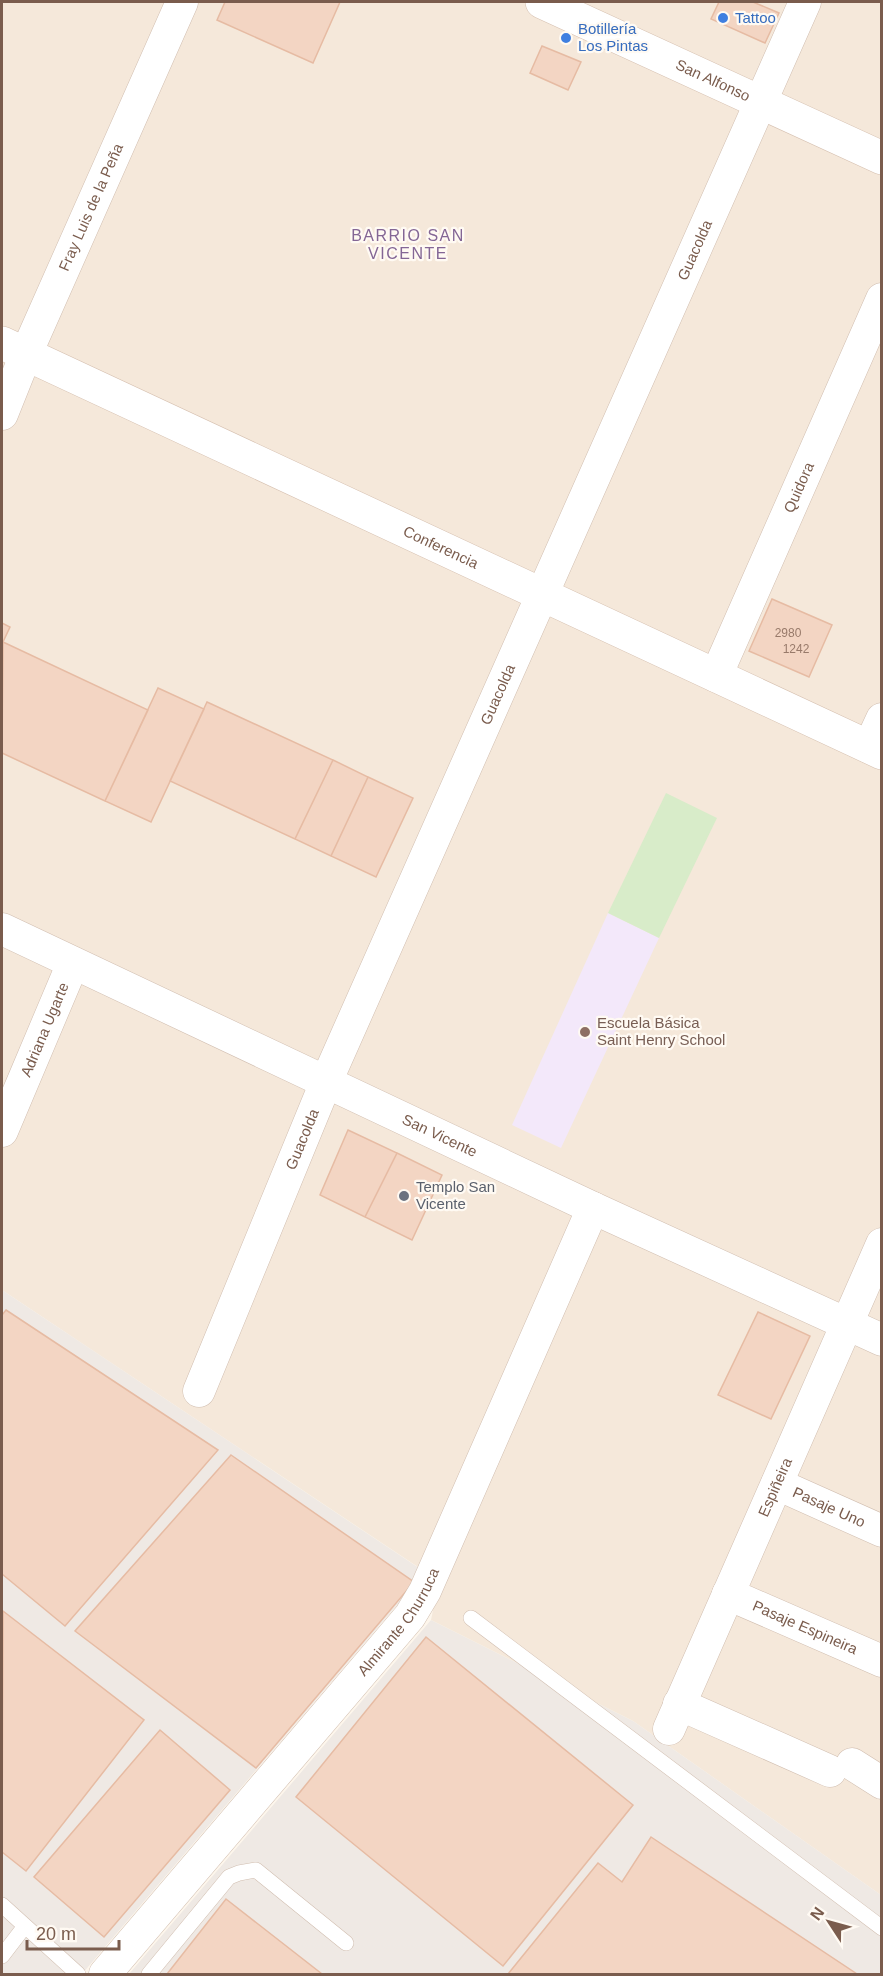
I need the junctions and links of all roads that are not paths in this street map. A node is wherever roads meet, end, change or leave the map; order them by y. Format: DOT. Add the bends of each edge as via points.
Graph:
graph roads {
  1 [pos="182,2"];
  2 [pos="542,2"];
  3 [pos="805,2"];
  4 [pos="760,102"];
  5 [pos="882,158"];
  6 [pos="882,299"];
  7 [pos="14,348"];
  8 [pos="2,414"];
  9 [pos="542,595"];
  10 [pos="716,676"];
  11 [pos="877,740"];
  12 [pos="2,929"];
  13 [pos="73,963"];
  14 [pos="326,1082"];
  15 [pos="2,1131"];
  16 [pos="593,1208"];
  17 [pos="882,1244"];
  18 [pos="847,1324"];
  19 [pos="882,1340"];
  20 [pos="199,1391"];
  21 [pos="777,1484"];
  22 [pos="882,1531"];
  23 [pos="728,1594"];
  24 [pos="471,1618"];
  25 [pos="882,1661"];
  26 [pos="882,1783"];
  27 [pos="2,1905"];
  28 [pos="25,1926"];
  29 [pos="882,1928"];
  30 [pos="346,1943"];
  31 [pos="2,1956"];
  32 [pos="101,1974"];
  33 [pos="149,1974"];
  1 -- 7 [label="street, Fray Luis de la Peña"];
  2 -- 4 [label="street, San Alfonso"];
  3 -- 4 [label="street, Guacolda"];
  4 -- 5 [label="street, San Alfonso"];
  4 -- 9 [label="street, Guacolda"];
  6 -- 10 [label="street, Quidora"];
  7 -- 8 [label="street, Fray Luis de la Peña"];
  7 -- 9 [label="street, Conferencia"];
  9 -- 10 [label="street, Conferencia"];
  9 -- 14 [label="street, Guacolda"];
  10 -- 11 [label="street, Conferencia"];
  12 -- 13 [label="street, San Vicente"];
  13 -- 14 [label="street, San Vicente"];
  13 -- 15 [label="street, Adriana Ugarte"];
  14 -- 16 [label="street, San Vicente"];
  14 -- 20 [label="street, Guacolda"];
  16 -- 18 [label="street, San Vicente"];
  16 -- 32 [label="street, Almirante Churruca" via="425,1592 410,1616"];
  17 -- 18 [label="street, Espiñeira"];
  18 -- 19 [label="street, San Vicente"];
  18 -- 21 [label="street, Espiñeira"];
  21 -- 22 [label="street, Pasaje Uno"];
  21 -- 23 [label="street, Espiñeira"];
  23 -- 25 [label="street, Pasaje Espineira"];
  23 -- 26 [label="street, Espiñeira" via="674,1716"];
  24 -- 29 [label="lane"];
  27 -- 28 [label="lane"];
  28 -- 31 [label="lane"];
  28 -- 32 [label="lane"];
  30 -- 33 [label="lane" via="256,1870 230,1876"];
}
